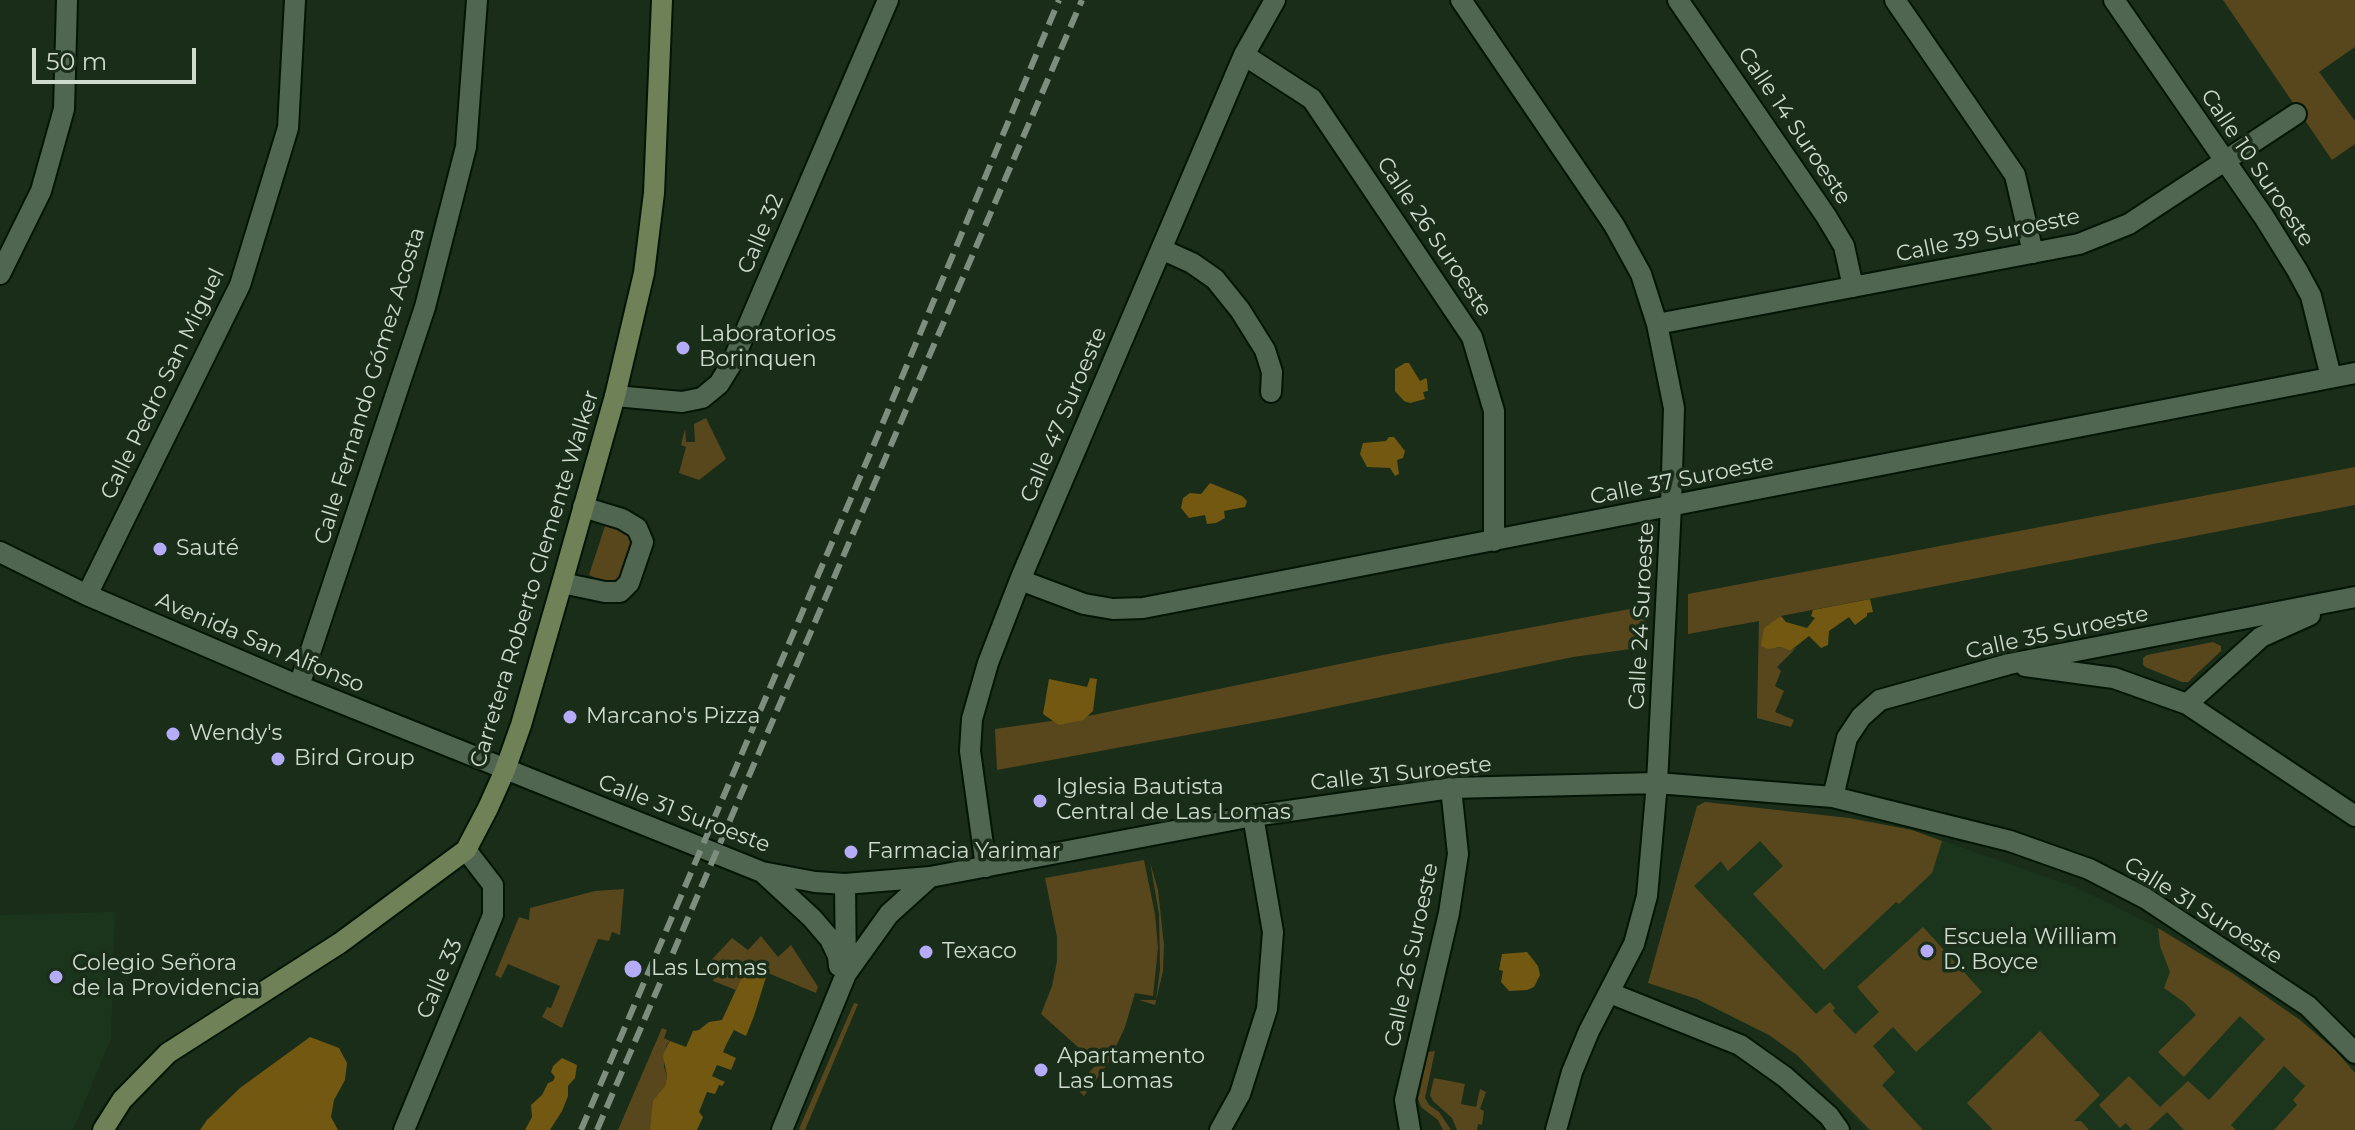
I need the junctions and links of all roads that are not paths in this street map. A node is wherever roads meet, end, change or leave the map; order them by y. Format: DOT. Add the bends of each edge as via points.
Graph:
graph roads {
  1 [pos="67,0"];
  2 [pos="295,0"];
  3 [pos="477,0"];
  4 [pos="662,0"];
  5 [pos="888,0"];
  6 [pos="1275,0"];
  7 [pos="1461,0"];
  8 [pos="1678,0"];
  9 [pos="1895,0"];
  10 [pos="2114,0"];
  11 [pos="1244,55"];
  12 [pos="2296,114"];
  13 [pos="2225,163"];
  14 [pos="1161,249"];
  15 [pos="2033,253"];
  16 [pos="0,274"];
  17 [pos="1853,287"];
  18 [pos="1657,324"];
  19 [pos="2355,373"];
  20 [pos="2331,377"];
  21 [pos="1271,392"];
  22 [pos="615,396"];
  23 [pos="1671,506"];
  24 [pos="583,507"];
  25 [pos="1494,541"];
  26 [pos="0,552"];
  27 [pos="1020,580"];
  28 [pos="562,583"];
  29 [pos="87,595"];
  30 [pos="2009,664"];
  31 [pos="299,686"];
  32 [pos="2187,704"];
  33 [pos="505,770"];
  34 [pos="1657,783"];
  35 [pos="1451,788"];
  36 [pos="1833,797"];
  37 [pos="1253,816"];
  38 [pos="2355,816"];
  39 [pos="466,850"];
  40 [pos="986,867"];
  41 [pos="762,872"];
  42 [pos="930,877"];
  43 [pos="845,884"];
  44 [pos="843,983"];
  45 [pos="1610,993"];
  46 [pos="2355,1053"];
  47 [pos="103,1130"];
  48 [pos="404,1130"];
  49 [pos="782,1130"];
  50 [pos="1220,1130"];
  51 [pos="1410,1130"];
  52 [pos="1556,1130"];
  53 [pos="1839,1130"];
  1 -- 16 [label="street" via="64,109 41,191"];
  2 -- 29 [label="street, Calle Pedro San Miguel" via="288,128 240,285"];
  3 -- 31 [label="street, Calle Fernando Gómez Acosta" via="466,147 432,278"];
  4 -- 22 [label="main road, Carretera Roberto Clemente Walker" via="654,193 644,273"];
  5 -- 22 [label="street, Calle 32" via="719,384 702,398 682,402"];
  6 -- 11 [label="street, Calle 47 Suroeste"];
  7 -- 18 [label="street, Calle 24 Suroeste" via="1614,225 1641,274"];
  8 -- 17 [label="street, Calle 14 Suroeste" via="1826,216 1844,246"];
  9 -- 15 [label="street" via="2015,175"];
  10 -- 13 [label="street, Calle 10 Suroeste"];
  11 -- 14 [label="street, Calle 47 Suroeste"];
  11 -- 25 [label="street, Calle 26 Suroeste" via="1312,99 1472,337 1494,411"];
  12 -- 13 [label="street, Calle 39 Suroeste"];
  13 -- 15 [label="street, Calle 39 Suroeste" via="2129,224 2079,244"];
  13 -- 20 [label="street, Calle 10 Suroeste" via="2311,296"];
  14 -- 21 [label="street" via="1192,263 1223,289 1265,350"];
  14 -- 27 [label="street, Calle 47 Suroeste"];
  15 -- 17 [label="street, Calle 39 Suroeste"];
  17 -- 18 [label="street, Calle 39 Suroeste"];
  18 -- 23 [label="street, Calle 24 Suroeste" via="1674,408"];
  19 -- 20 [label="street, Calle 37 Suroeste"];
  20 -- 23 [label="street, Calle 37 Suroeste"];
  22 -- 24 [label="main road, Carretera Roberto Clemente Walker"];
  23 -- 25 [label="street, Calle 37 Suroeste"];
  23 -- 34 [label="street, Calle 24 Suroeste"];
  24 -- 28 [label="main road, Carretera Roberto Clemente Walker"];
  24 -- 28 [label="street" via="622,519 637,528 643,542 629,583 620,592"];
  25 -- 27 [label="street, Calle 37 Suroeste" via="1143,608 1084,604"];
  26 -- 29 [label="street, Avenida San Alfonso"];
  27 -- 40 [label="street, Calle 47 Suroeste" via="972,719 973,791"];
  28 -- 33 [label="main road, Carretera Roberto Clemente Walker"];
  29 -- 31 [label="street, Avenida San Alfonso"];
  30 -- 32 [label="street" via="2114,678"];
  30 -- 32 [label="street, Calle 35 Suroeste" via="2355,597 2261,637"];
  30 -- 36 [label="street, Calle 35 Suroeste" via="1880,700 1847,738"];
  31 -- 33 [label="street, Avenida San Alfonso"];
  32 -- 38 [label="street"];
  33 -- 39 [label="main road, Carretera Roberto Clemente Walker"];
  33 -- 41 [label="street, Calle 31 Suroeste"];
  34 -- 35 [label="street, Calle 31 Suroeste"];
  34 -- 36 [label="street, Calle 31 Suroeste"];
  34 -- 45 [label="street, Calle 24 Suroeste" via="1647,896 1634,944"];
  35 -- 37 [label="street, Calle 31 Suroeste"];
  35 -- 51 [label="street, Calle 26 Suroeste" via="1458,854 1405,1100"];
  36 -- 46 [label="street, Calle 31 Suroeste" via="2010,841 2089,869 2145,898 2308,1006"];
  37 -- 40 [label="street, Calle 31 Suroeste"];
  37 -- 50 [label="street" via="1273,932 1267,1009 1240,1094"];
  39 -- 47 [label="main road, Carretera Roberto Clemente Walker" via="340,943 168,1053 132,1089"];
  39 -- 48 [label="street, Calle 33" via="493,885 493,915"];
  40 -- 42 [label="street, Calle 31 Suroeste"];
  41 -- 43 [label="street, Calle 31 Suroeste"];
  41 -- 44 [label="street" via="830,939"];
  42 -- 43 [label="street, Calle 31 Suroeste"];
  42 -- 44 [label="street" via="889,914"];
  43 -- 44 [label="street"];
  44 -- 49 [label="street"];
  45 -- 52 [label="street, Calle 24 Suroeste" via="1572,1072"];
  45 -- 53 [label="street" via="1740,1045 1785,1077"];
}
